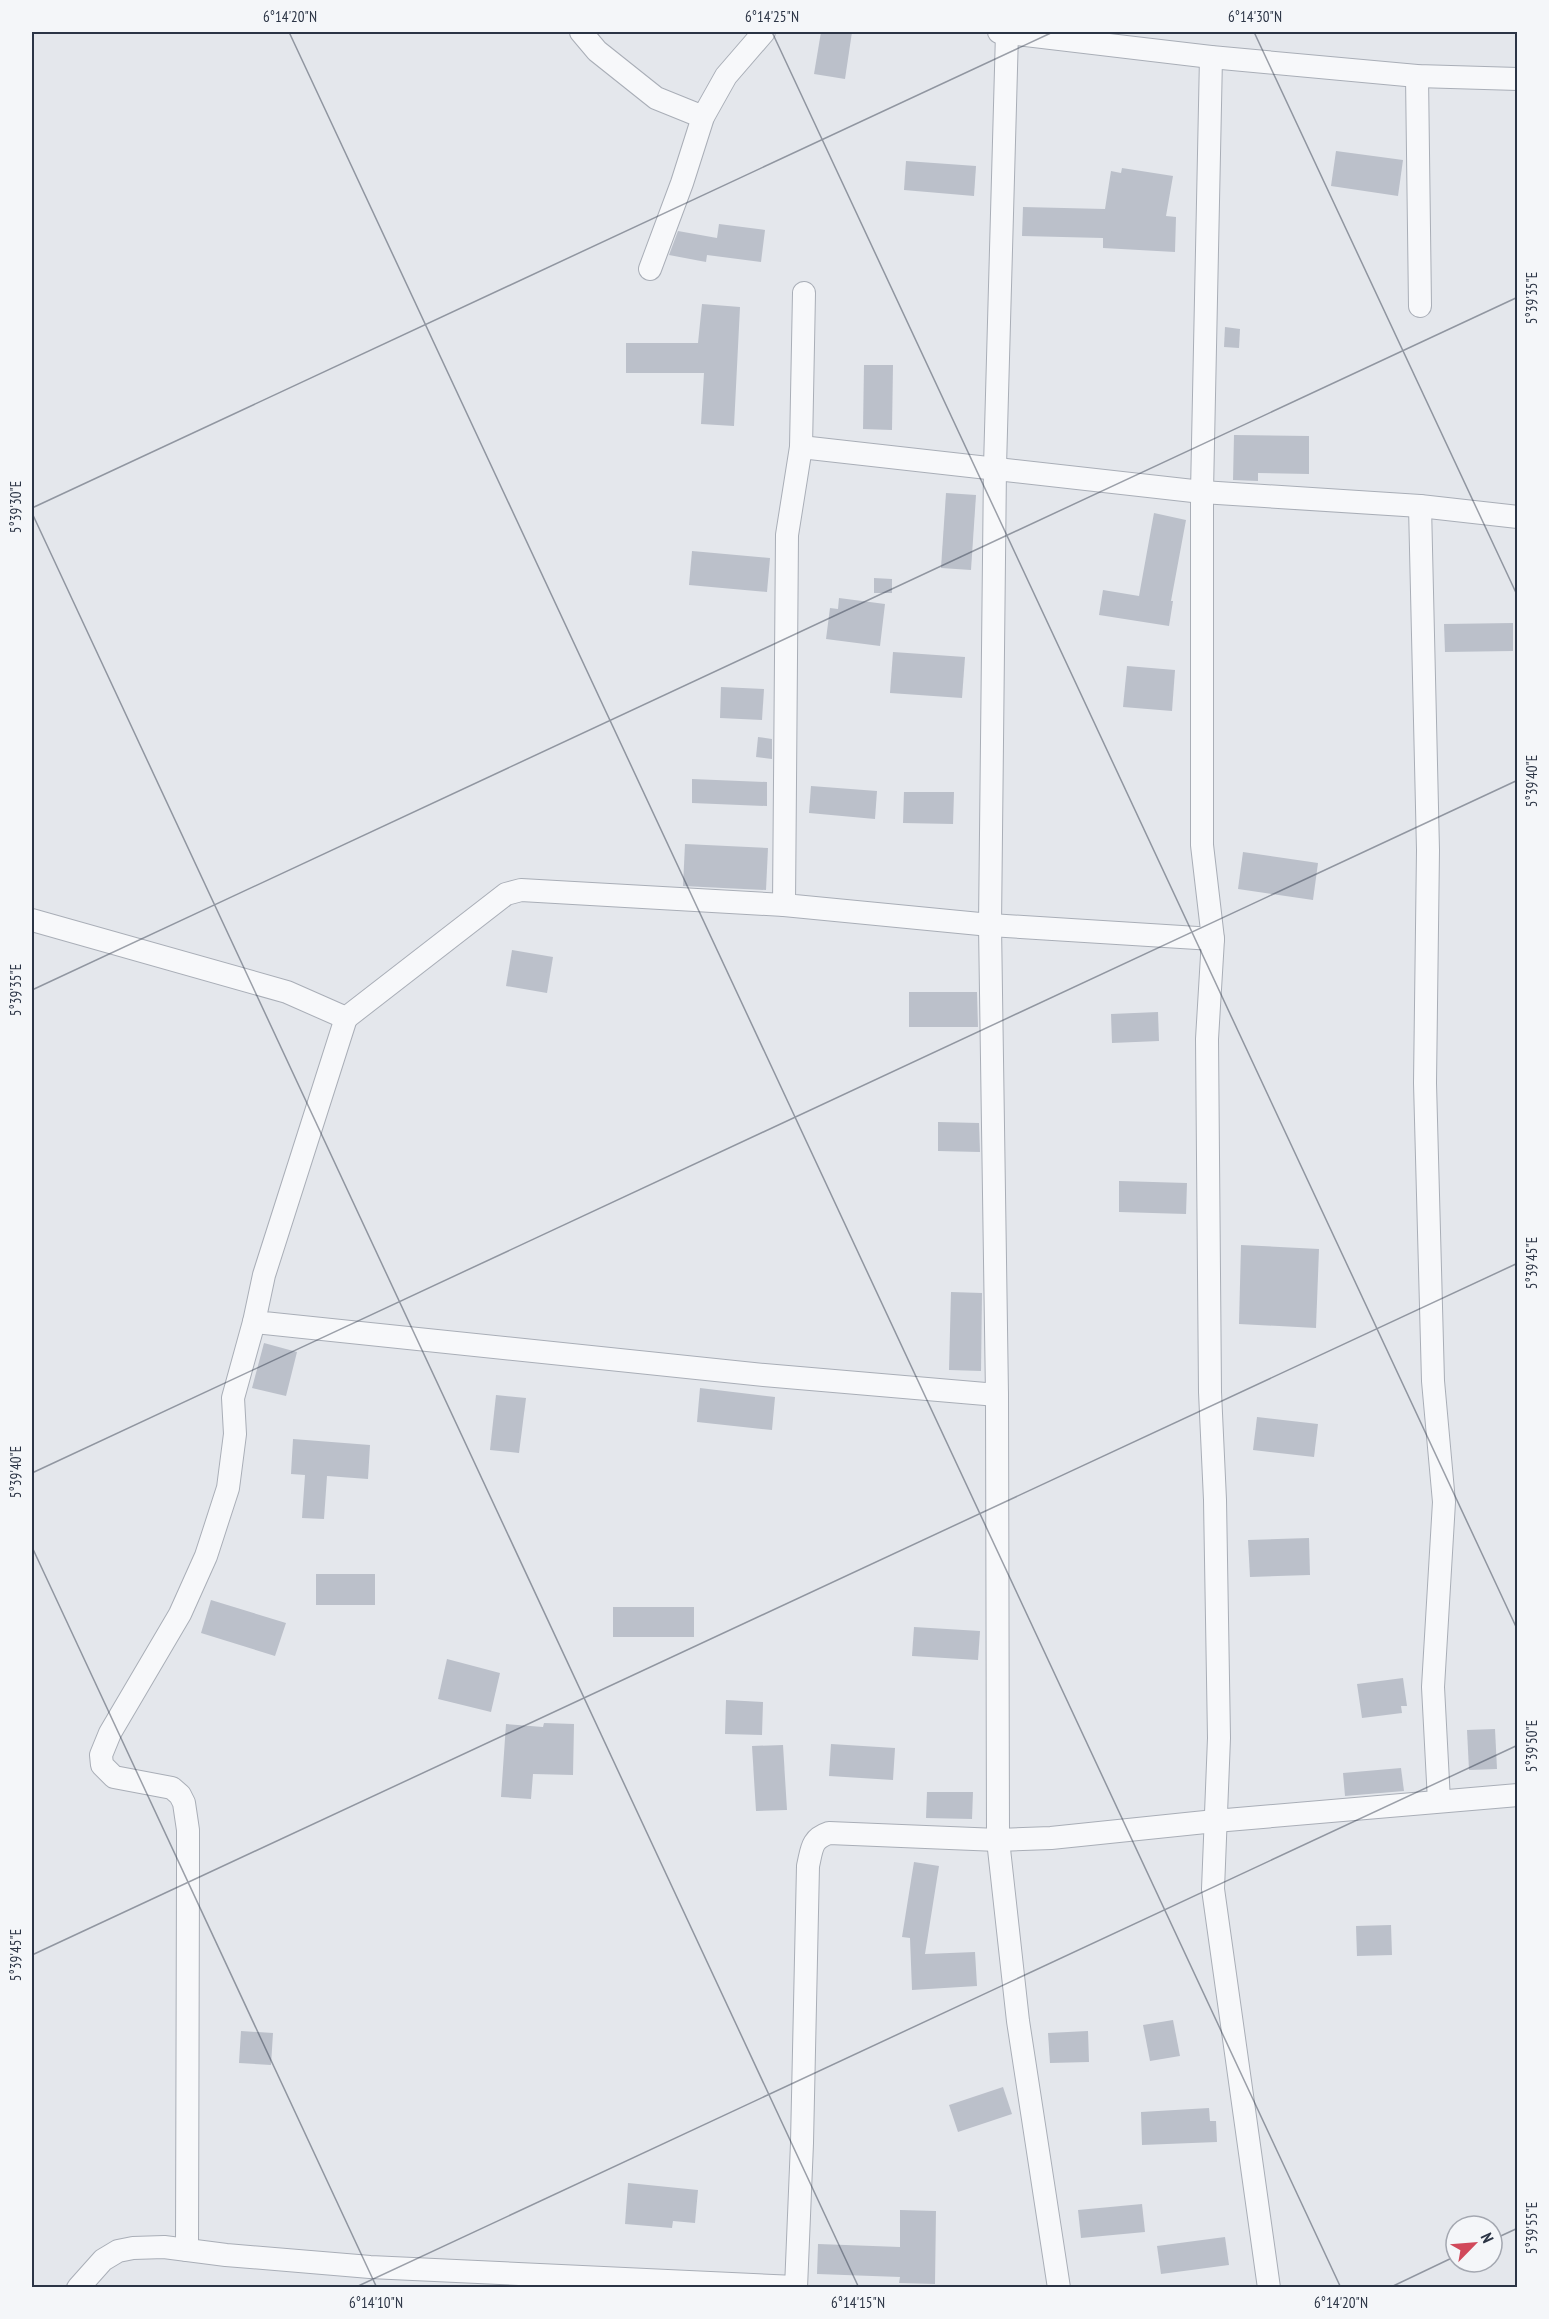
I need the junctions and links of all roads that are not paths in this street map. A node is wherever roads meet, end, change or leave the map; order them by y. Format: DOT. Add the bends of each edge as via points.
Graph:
graph roads {
  1 [pos="581,32"];
  2 [pos="764,32"];
  3 [pos="1003,32"];
  4 [pos="1211,57"];
  5 [pos="1417,76"];
  6 [pos="1518,79"];
  7 [pos="704,117"];
  8 [pos="650,269"];
  9 [pos="804,293"];
  10 [pos="1420,306"];
  11 [pos="801,447"];
  12 [pos="995,467"];
  13 [pos="1202,492"];
  14 [pos="1420,506"];
  15 [pos="1518,517"];
  16 [pos="784,905"];
  17 [pos="32,920"];
  18 [pos="990,925"];
  19 [pos="1214,939"];
  20 [pos="346,1018"];
  21 [pos="254,1322"];
  22 [pos="997,1395"];
  23 [pos="1518,1795"];
  24 [pos="1439,1801"];
  25 [pos="1215,1821"];
  26 [pos="998,1840"];
  27 [pos="187,2250"];
  28 [pos="587,2283"];
  29 [pos="796,2287"];
  30 [pos="78,2288"];
  31 [pos="1059,2288"];
  32 [pos="1269,2288"];
  1 -- 7 [label="street" via="597,51 656,98"];
  2 -- 7 [label="street" via="726,76"];
  3 -- 4 [label="street"];
  3 -- 12 [label="street"];
  4 -- 5 [label="street"];
  4 -- 13 [label="street"];
  5 -- 6 [label="street"];
  5 -- 10 [label="street"];
  7 -- 8 [label="street"];
  9 -- 11 [label="street"];
  11 -- 12 [label="street"];
  11 -- 16 [label="street" via="786,535"];
  12 -- 13 [label="street"];
  12 -- 18 [label="street"];
  13 -- 14 [label="street"];
  13 -- 19 [label="street" via="1202,845"];
  14 -- 15 [label="street"];
  14 -- 24 [label="street" via="1428,850 1425,1083 1433,1381 1444,1502 1433,1687"];
  16 -- 18 [label="street"];
  16 -- 20 [label="street" via="521,890 506,894"];
  17 -- 20 [label="street" via="287,992"];
  18 -- 19 [label="street"];
  18 -- 22 [label="street"];
  19 -- 25 [label="street" via="1207,1039 1210,1392 1219,1738"];
  20 -- 21 [label="street" via="264,1275"];
  21 -- 22 [label="street"];
  21 -- 27 [label="street" via="233,1398 235,1434 228,1488 206,1556 180,1614 101,1755 102,1765 114,1777 172,1788 184,1803 188,1830"];
  22 -- 26 [label="street"];
  23 -- 24 [label="street"];
  24 -- 25 [label="street"];
  25 -- 26 [label="street"];
  25 -- 32 [label="street" via="1213,1889"];
  26 -- 29 [label="street" via="829,1833 819,1836 812,1846 808,1866"];
  26 -- 31 [label="street" via="1018,2021"];
  27 -- 28 [label="street"];
  27 -- 30 [label="street" via="154,2247 118,2252 103,2260"];
  28 -- 29 [label="street"];
}
